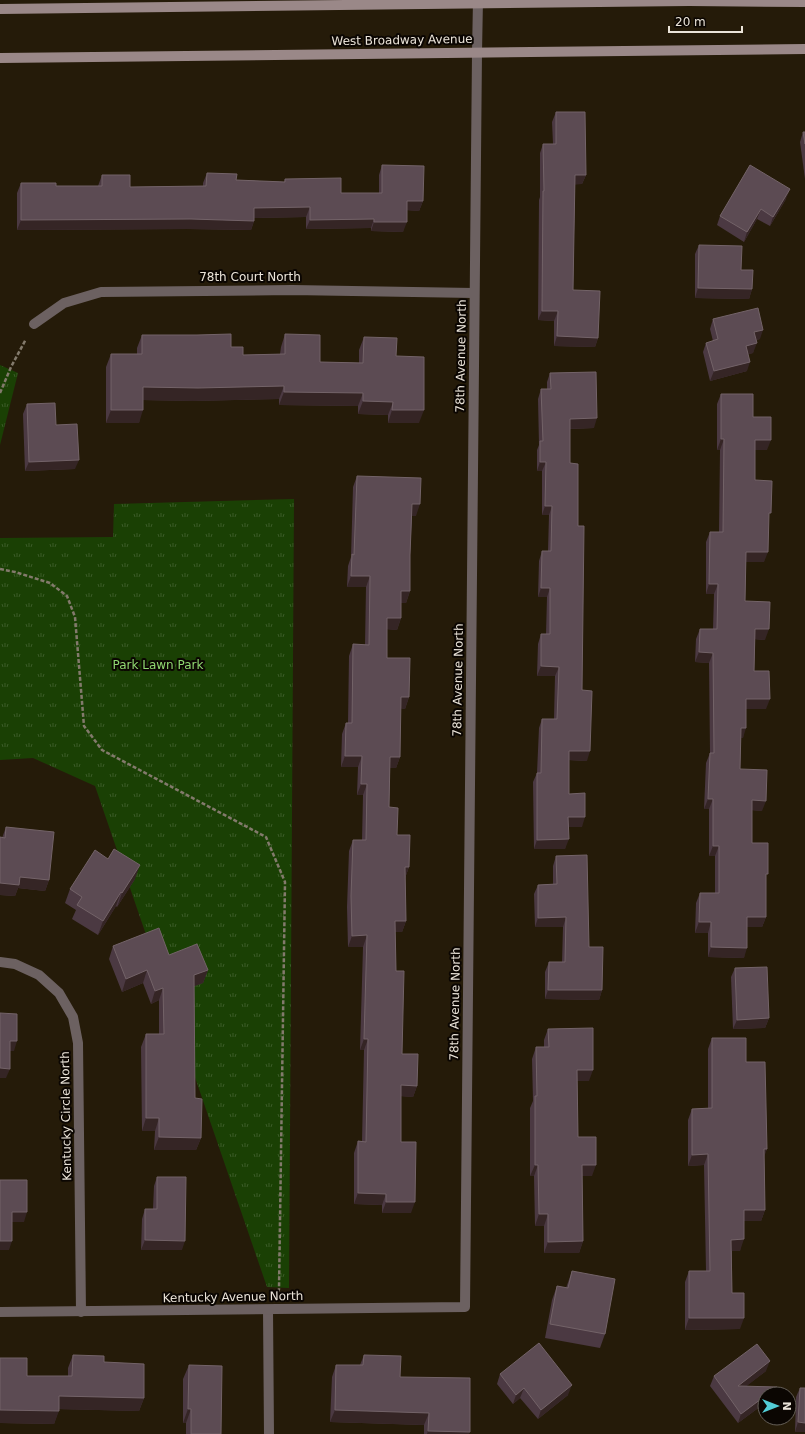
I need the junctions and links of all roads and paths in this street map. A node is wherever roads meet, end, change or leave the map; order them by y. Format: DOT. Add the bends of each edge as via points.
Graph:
graph roads {
  1 [pos="478,2"];
  2 [pos="805,2"];
  3 [pos="0,9"];
  4 [pos="805,49"];
  5 [pos="478,53"];
  6 [pos="0,58"];
  7 [pos="474,293"];
  8 [pos="34,324"];
  9 [pos="0,393"];
  10 [pos="0,569"];
  11 [pos="0,962"];
  12 [pos="465,1307"];
  13 [pos="268,1310"];
  14 [pos="0,1312"];
  15 [pos="81,1312"];
  16 [pos="269,1434"];
  1 -- 2 [label="main road"];
  1 -- 3 [label="main road"];
  1 -- 5 [label="street, 78th Avenue North"];
  4 -- 5 [label="main road, West Broadway Avenue"];
  5 -- 6 [label="main road, West Broadway Avenue"];
  5 -- 7 [label="street, 78th Avenue North"];
  7 -- 8 [label="street, 78th Court North" via="292,290 101,292 64,303"];
  7 -- 12 [label="street, 78th Avenue North"];
  8 -- 9 [label="path"];
  10 -- 13 [label="path" via="50,582 67,596 76,618 84,726 102,750 266,838 285,882 279,1289"];
  11 -- 15 [label="street, Kentucky Circle North" via="15,964 40,975 59,993 74,1017 78,1043"];
  12 -- 13 [label="street, Kentucky Avenue North"];
  13 -- 15 [label="street, Kentucky Avenue North"];
  13 -- 16 [label="street"];
  14 -- 15 [label="street, Kentucky Avenue North"];
}
